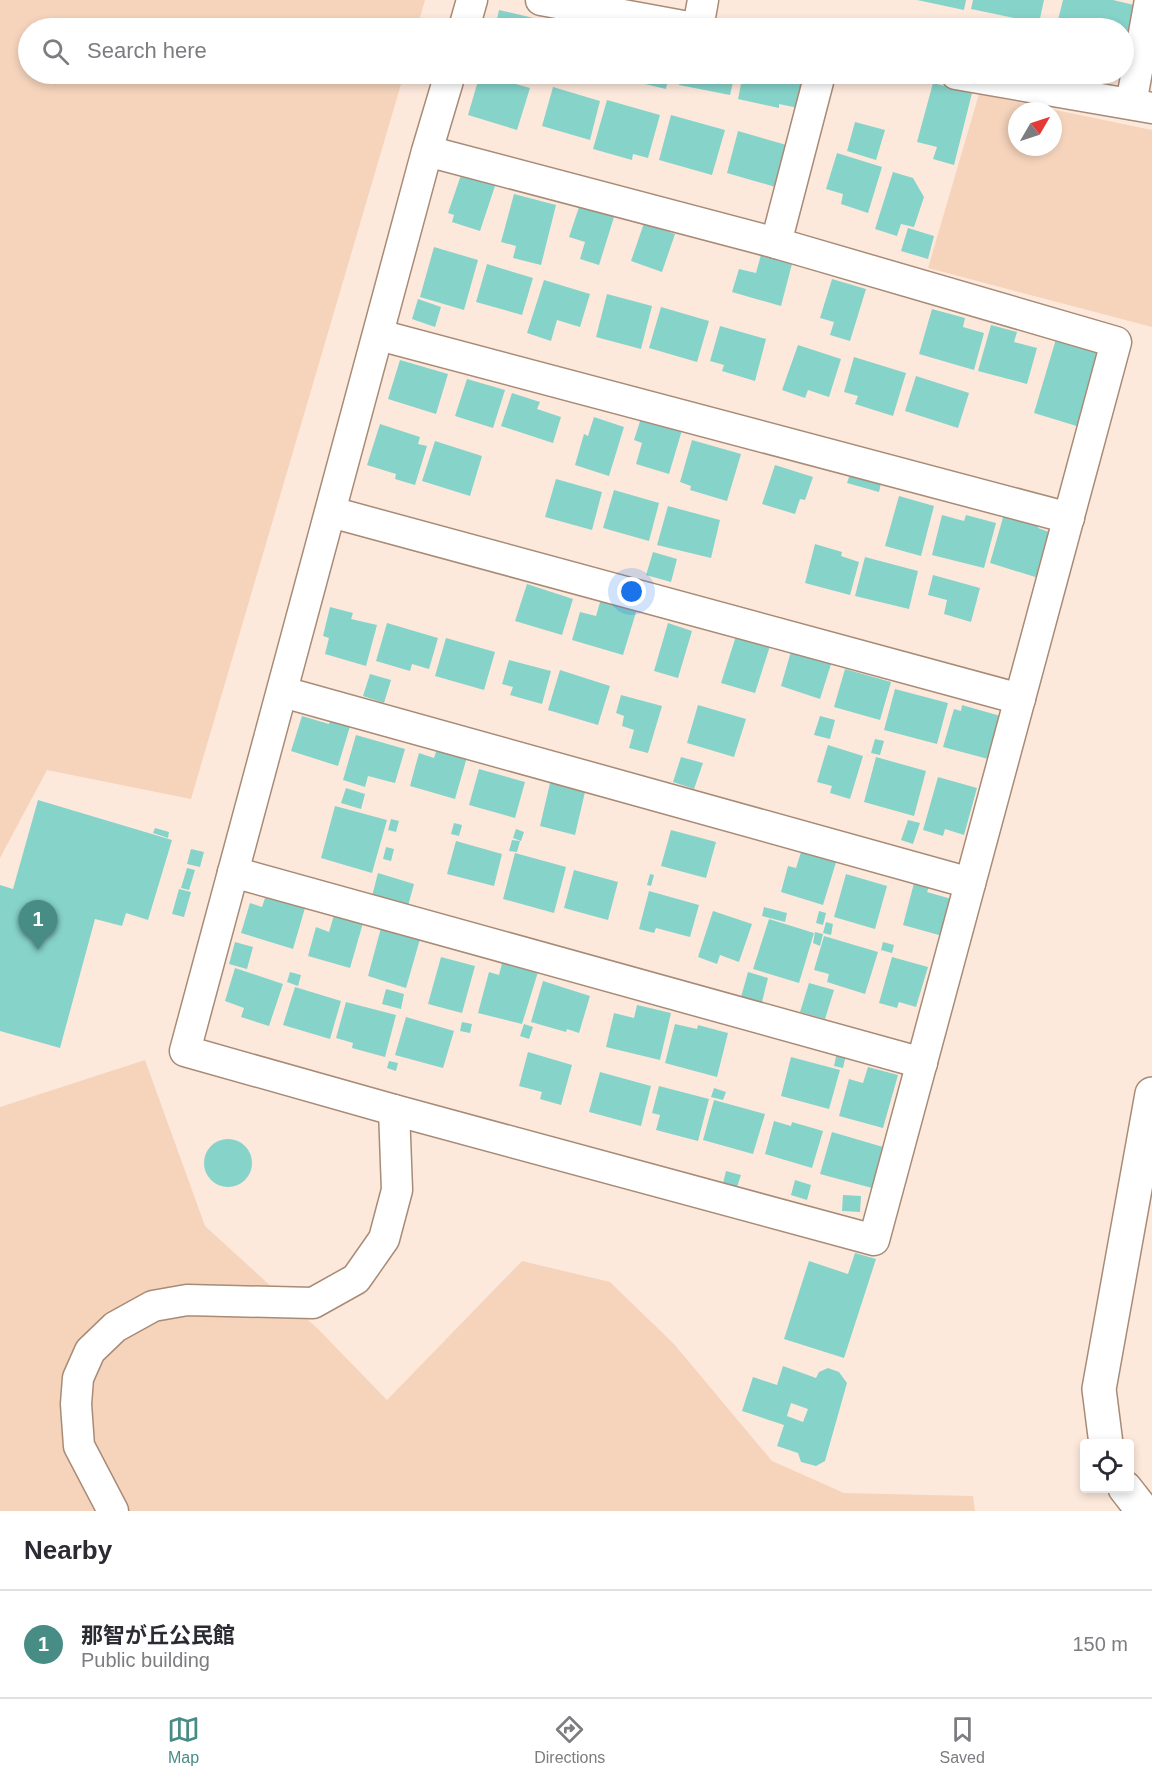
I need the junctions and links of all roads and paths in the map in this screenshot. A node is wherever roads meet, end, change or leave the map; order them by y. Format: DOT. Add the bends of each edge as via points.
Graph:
graph roads {
  1 [pos="472,0"];
  2 [pos="541,0"];
  3 [pos="703,0"];
  4 [pos="1150,0"];
  5 [pos="467,18"];
  6 [pos="641,18"];
  7 [pos="698,18"];
  8 [pos="447,84"];
  9 [pos="817,84"];
  10 [pos="1014,84"];
  11 [pos="1141,106"];
  12 [pos="427,151"];
  13 [pos="776,243"];
  14 [pos="379,335"];
  15 [pos="331,512"];
  16 [pos="1069,518"];
  17 [pos="283,692"];
  18 [pos="1020,699"];
  19 [pos="233,872"];
  20 [pos="970,882"];
  21 [pos="922,1063"];
  22 [pos="1152,1094"];
  23 [pos="394,1110"];
  24 [pos="1105,1439"];
  25 [pos="1129,1493"];
  26 [pos="113,1511"];
  27 [pos="1143,1511"];
  1 -- 5 [label="street"];
  2 -- 6 [label="street"];
  3 -- 7 [label="street"];
  4 -- 11 [label="street"];
  8 -- 12 [label="street"];
  9 -- 13 [label="street"];
  10 -- 11 [label="street"];
  12 -- 13 [label="street"];
  12 -- 14 [label="street"];
  13 -- 16 [label="street" via="1116,342"];
  14 -- 15 [label="street"];
  14 -- 16 [label="street"];
  15 -- 17 [label="street"];
  15 -- 18 [label="street"];
  16 -- 18 [label="street"];
  17 -- 19 [label="street"];
  17 -- 20 [label="street"];
  18 -- 20 [label="street"];
  19 -- 21 [label="street"];
  19 -- 23 [label="street" via="185,1051"];
  20 -- 21 [label="street"];
  21 -- 23 [label="street" via="874,1239"];
  22 -- 24 [label="street" via="1099,1389"];
  23 -- 26 [label="street" via="397,1191 384,1239 356,1278 313,1304 187,1300 153,1306 115,1327 90,1351 78,1378 79,1446"];
  25 -- 27 [label="street"];
}
